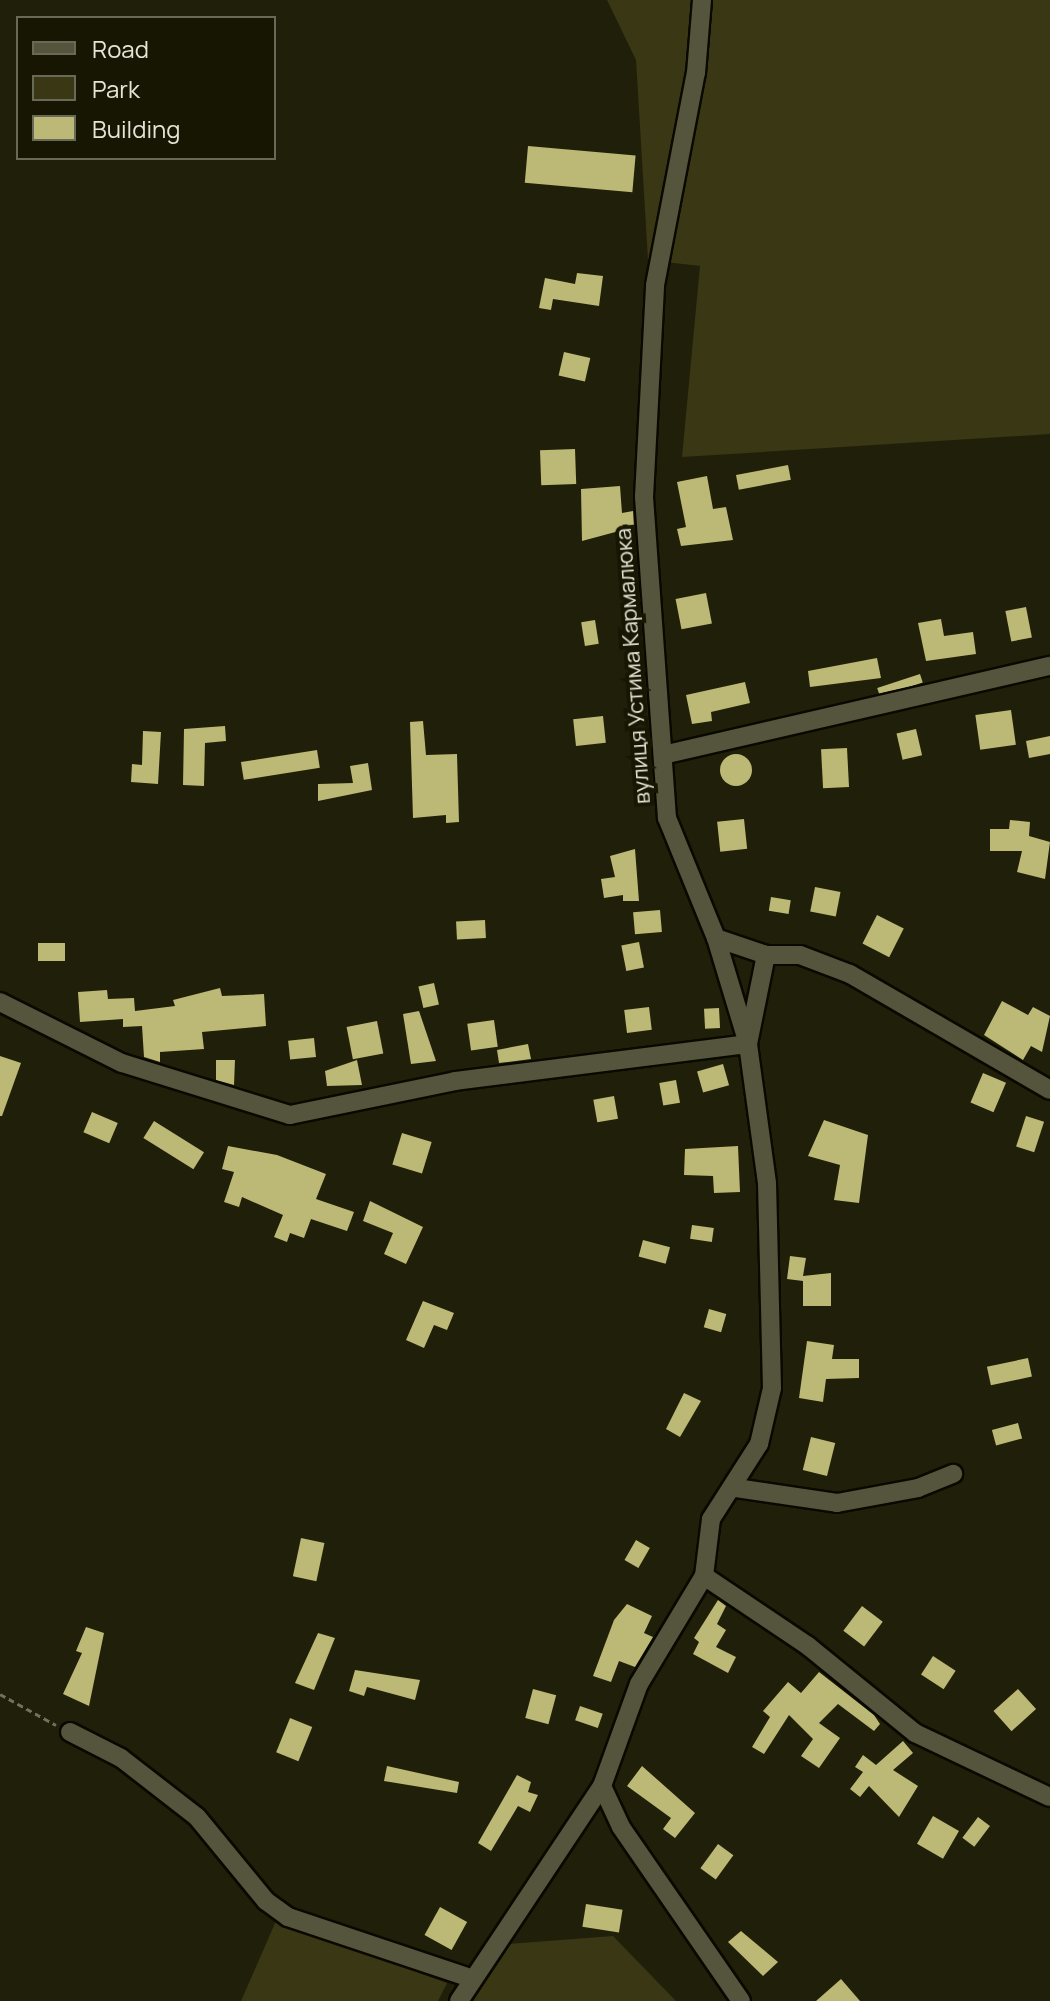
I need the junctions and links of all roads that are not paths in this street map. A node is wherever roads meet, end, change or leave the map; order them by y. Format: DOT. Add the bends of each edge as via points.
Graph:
graph roads {
  1 [pos="702,0"];
  2 [pos="1050,666"];
  3 [pos="663,755"];
  4 [pos="716,938"];
  5 [pos="766,955"];
  6 [pos="0,1002"];
  7 [pos="748,1044"];
  8 [pos="1050,1090"];
  9 [pos="953,1474"];
  10 [pos="736,1488"];
  11 [pos="704,1576"];
  12 [pos="70,1732"];
  13 [pos="602,1786"];
  14 [pos="1050,1797"];
  15 [pos="470,1978"];
  16 [pos="459,2001"];
  17 [pos="741,2001"];
  1 -- 3 [label="street, вулиця Устима Кармалюка" via="696,73 655,285 647,359 644,497"];
  2 -- 3 [label="street"];
  3 -- 4 [label="street, вулиця Устима Кармалюка" via="667,818"];
  4 -- 5 [label="street"];
  4 -- 7 [label="street, вулиця Устима Кармалюка"];
  5 -- 7 [label="street"];
  5 -- 8 [label="street" via="800,955 850,974"];
  6 -- 7 [label="street" via="122,1063 290,1115 455,1081"];
  7 -- 10 [label="street, вулиця Устима Кармалюка" via="767,1183 772,1388 759,1444"];
  9 -- 10 [label="street" via="918,1488 837,1503"];
  10 -- 11 [label="street, вулиця Устима Кармалюка" via="711,1519"];
  11 -- 13 [label="street, вулиця Устима Кармалюка" via="639,1684"];
  11 -- 14 [label="street" via="808,1646 915,1733"];
  12 -- 15 [label="street" via="121,1758 197,1817 266,1901 288,1917"];
  13 -- 15 [label="street, вулиця Устима Кармалюка"];
  13 -- 17 [label="street" via="621,1827"];
  15 -- 16 [label="street, вулиця Устима Кармалюка"];
}
